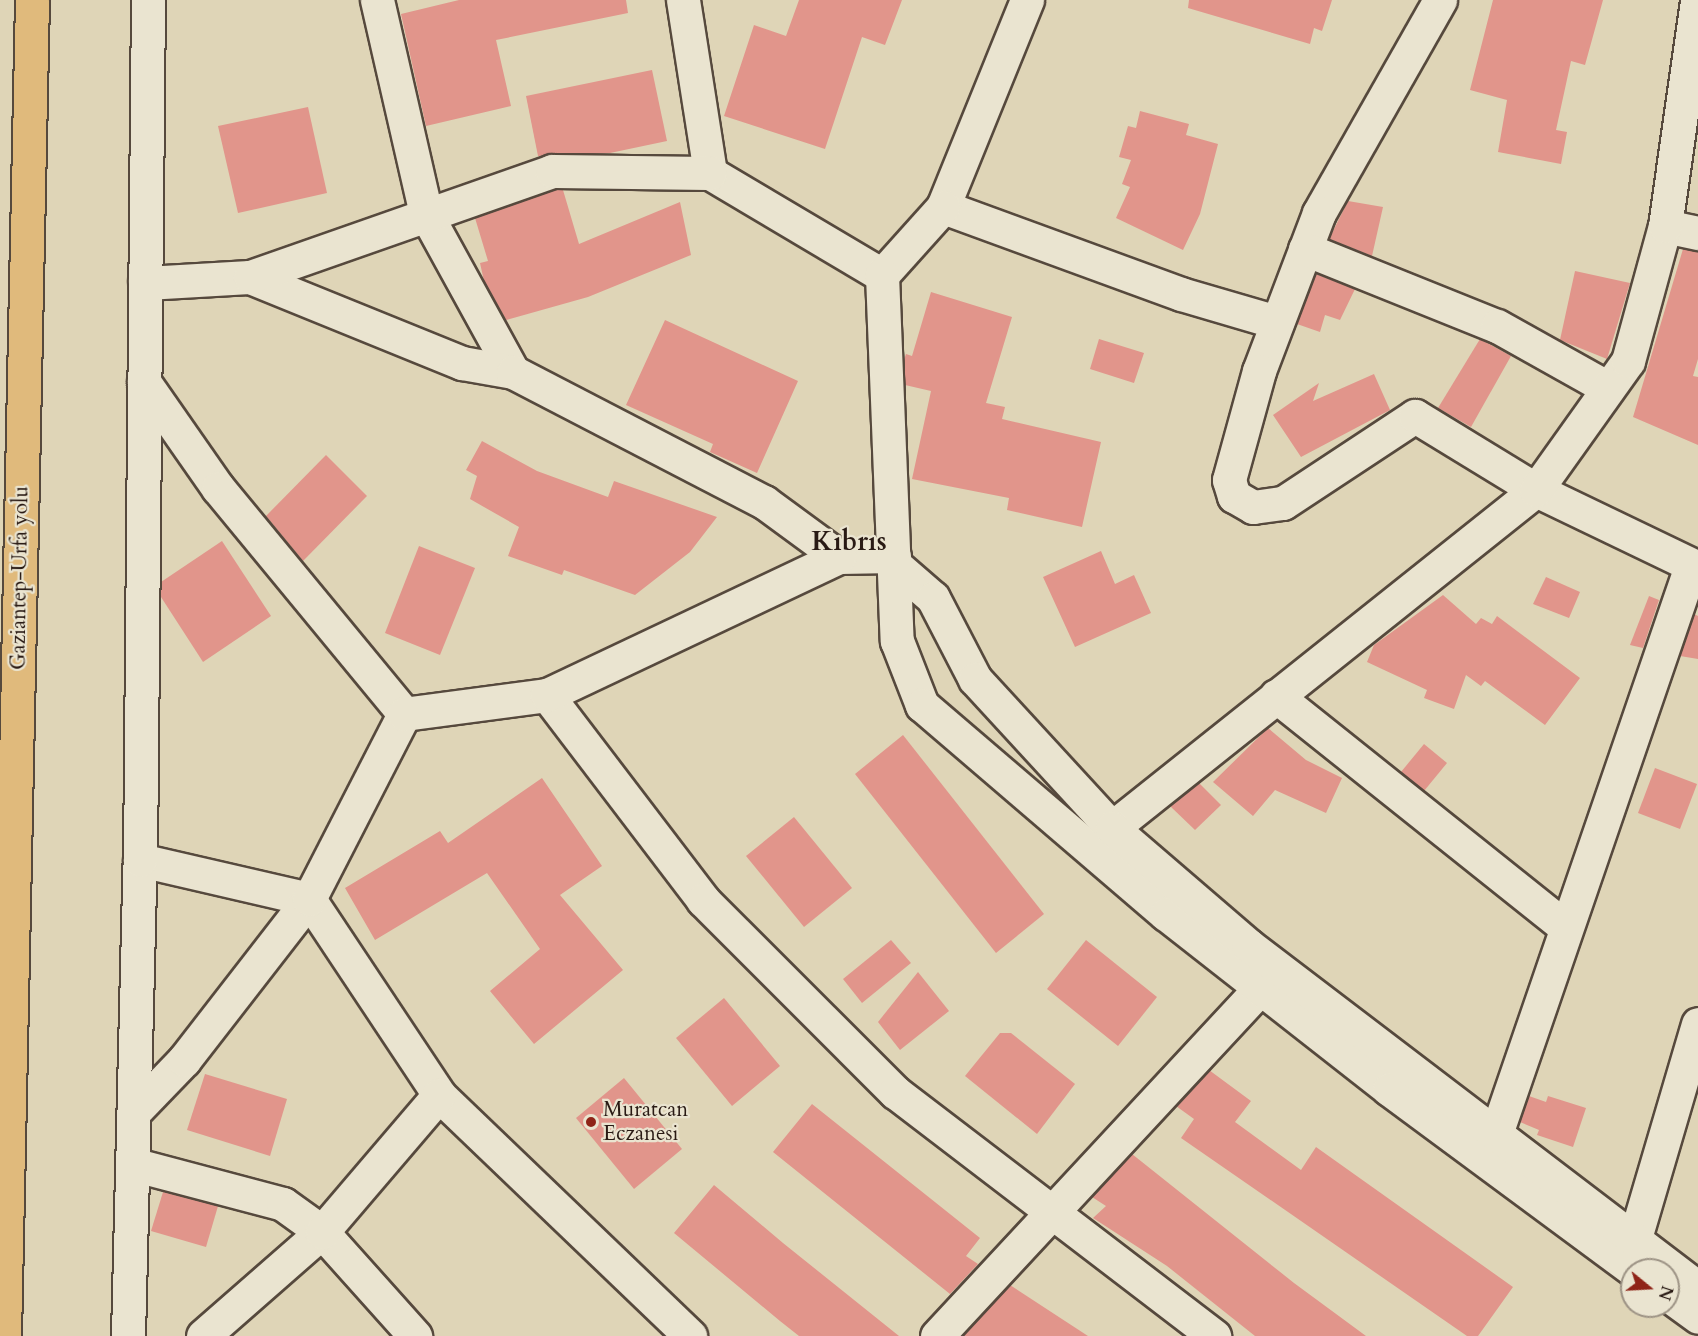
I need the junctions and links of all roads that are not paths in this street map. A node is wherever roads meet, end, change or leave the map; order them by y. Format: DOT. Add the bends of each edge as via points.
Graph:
graph roads {
  1 [pos="32,0"];
  2 [pos="148,0"];
  3 [pos="377,0"];
  4 [pos="683,0"];
  5 [pos="1027,0"];
  6 [pos="1440,0"];
  7 [pos="1697,0"];
  8 [pos="710,173"];
  9 [pos="943,207"];
  10 [pos="426,214"];
  11 [pos="1665,226"];
  12 [pos="1698,233"];
  13 [pos="1305,249"];
  14 [pos="882,275"];
  15 [pos="250,277"];
  16 [pos="145,283"];
  17 [pos="1278,322"];
  18 [pos="513,372"];
  19 [pos="144,382"];
  20 [pos="1608,388"];
  21 [pos="1536,490"];
  22 [pos="839,557"];
  23 [pos="895,561"];
  24 [pos="1695,567"];
  25 [pos="547,695"];
  26 [pos="1276,696"];
  27 [pos="404,714"];
  28 [pos="1112,828"];
  29 [pos="140,860"];
  30 [pos="309,899"];
  31 [pos="1565,927"];
  32 [pos="1260,988"];
  33 [pos="1698,1024"];
  34 [pos="440,1095"];
  35 [pos="134,1112"];
  36 [pos="1496,1134"];
  37 [pos="132,1164"];
  38 [pos="1050,1214"];
  39 [pos="322,1232"];
  40 [pos="1635,1238"];
  41 [pos="1620,1259"];
  42 [pos="1698,1288"];
  43 [pos="1680,1304"];
  44 [pos="1698,1317"];
  45 [pos="4,1336"];
  46 [pos="128,1336"];
  47 [pos="203,1336"];
  48 [pos="415,1336"];
  49 [pos="690,1336"];
  50 [pos="937,1336"];
  51 [pos="1214,1336"];
  1 -- 45 [label="highway, Gaziantep-Urfa yolu"];
  2 -- 16 [label="street"];
  3 -- 10 [label="street"];
  4 -- 8 [label="street"];
  5 -- 9 [label="street"];
  6 -- 13 [label="street" via="1319,213"];
  7 -- 11 [label="street"];
  8 -- 10 [label="street" via="552,171"];
  8 -- 14 [label="street"];
  9 -- 14 [label="street"];
  9 -- 17 [label="street" via="1181,294"];
  10 -- 15 [label="street"];
  10 -- 18 [label="street"];
  11 -- 12 [label="street"];
  11 -- 20 [label="street" via="1628,361"];
  13 -- 17 [label="street"];
  13 -- 20 [label="street" via="1497,326"];
  14 -- 23 [label="street"];
  15 -- 16 [label="street"];
  15 -- 18 [label="street" via="462,363"];
  16 -- 19 [label="street"];
  17 -- 21 [label="street" via="1229,480 1234,496 1253,507 1283,503 1415,416"];
  18 -- 22 [label="street" via="764,502"];
  19 -- 27 [label="street" via="218,488"];
  19 -- 29 [label="street"];
  20 -- 21 [label="street"];
  21 -- 24 [label="street"];
  21 -- 26 [label="street"];
  22 -- 23 [label="street"];
  22 -- 25 [label="street"];
  23 -- 28 [label="street" via="933,598 975,679"];
  23 -- 32 [label="street" via="897,641 922,705"];
  24 -- 31 [label="street"];
  25 -- 27 [label="street"];
  25 -- 38 [label="street" via="703,900 895,1092"];
  26 -- 28 [label="street"];
  26 -- 31 [label="street"];
  27 -- 30 [label="street"];
  28 -- 36 [label="street" via="1248,945"];
  29 -- 30 [label="street"];
  29 -- 35 [label="street"];
  30 -- 34 [label="street"];
  30 -- 35 [label="street" via="184,1060"];
  31 -- 36 [label="street"];
  32 -- 38 [label="street"];
  32 -- 41 [label="street"];
  33 -- 40 [label="street"];
  34 -- 39 [label="street"];
  34 -- 49 [label="street"];
  35 -- 37 [label="street"];
  36 -- 40 [label="street"];
  37 -- 39 [label="street" via="283,1204"];
  37 -- 46 [label="street"];
  38 -- 50 [label="street"];
  38 -- 51 [label="street"];
  39 -- 47 [label="street"];
  39 -- 48 [label="street"];
  40 -- 42 [label="street"];
  43 -- 44 [label="street"];
}
